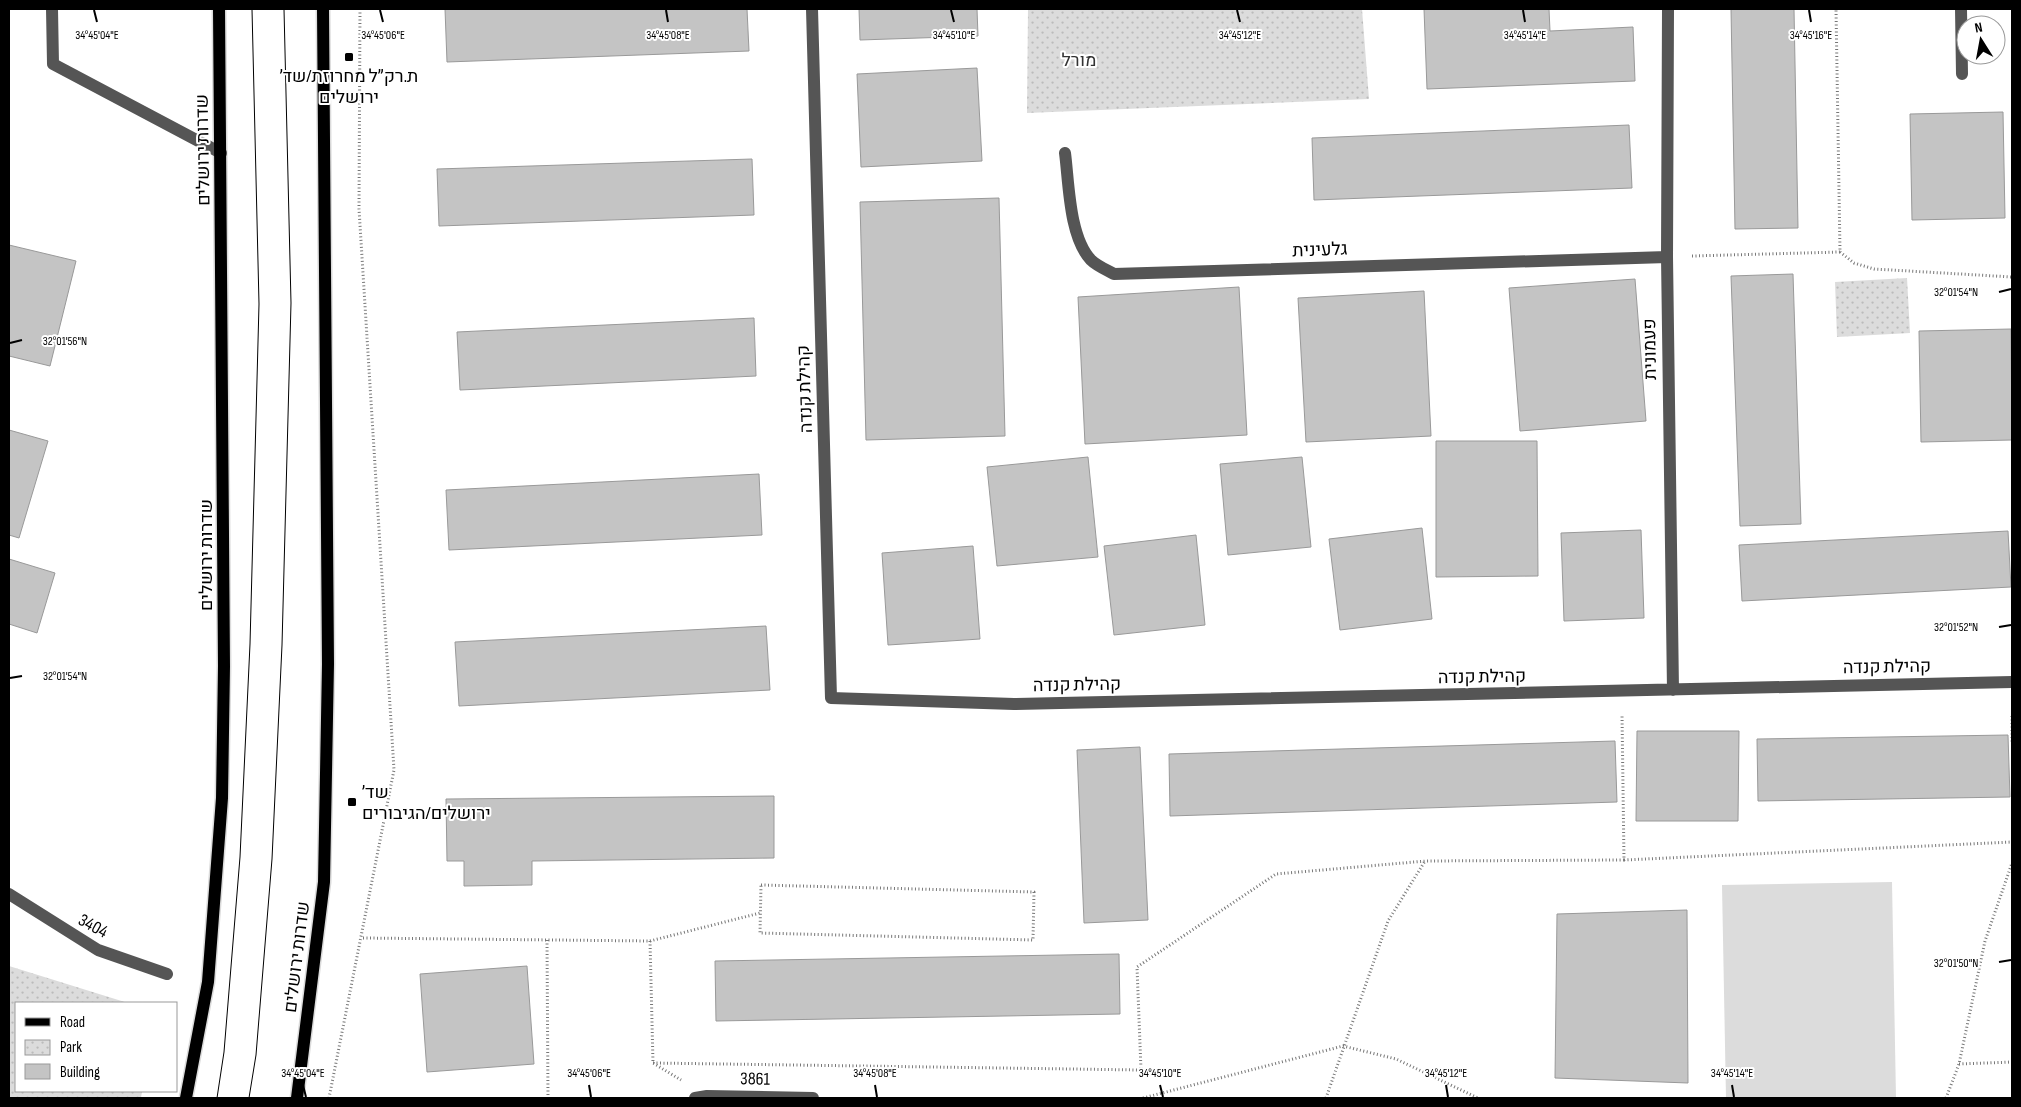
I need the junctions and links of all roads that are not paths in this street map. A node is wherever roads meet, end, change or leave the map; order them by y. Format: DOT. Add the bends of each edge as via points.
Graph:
graph roads {
  1 [pos="52,9"];
  2 [pos="219,9"];
  3 [pos="323,9"];
  4 [pos="812,9"];
  5 [pos="1668,9"];
  6 [pos="1961,9"];
  7 [pos="1962,74"];
  8 [pos="221,153"];
  9 [pos="1065,153"];
  10 [pos="1667,257"];
  11 [pos="2012,682"];
  12 [pos="1672,690"];
  13 [pos="9,894"];
  14 [pos="167,974"];
  15 [pos="701,1097"];
  16 [pos="186,1098"];
  17 [pos="297,1098"];
  18 [pos="814,1098"];
  1 -- 8 [label="street" via="53,64"];
  2 -- 8 [label="main road, שדרות ירושלים"];
  3 -- 17 [label="main road, שדרות ירושלים" via="328,654 324,882"];
  4 -- 12 [label="street, קהילת קנדה" via="831,698 1014,704"];
  5 -- 10 [label="street, פעמונית"];
  6 -- 7 [label="street"];
  8 -- 16 [label="main road, שדרות ירושלים" via="222,798 208,982"];
  9 -- 10 [label="street, גלעינית" via="1073,215 1081,246 1092,261 1114,274"];
  10 -- 12 [label="street, פעמונית"];
  11 -- 12 [label="street, קהילת קנדה"];
  13 -- 14 [label="street, 3404" via="98,950"];
  15 -- 18 [label="street, 3861"];
}
